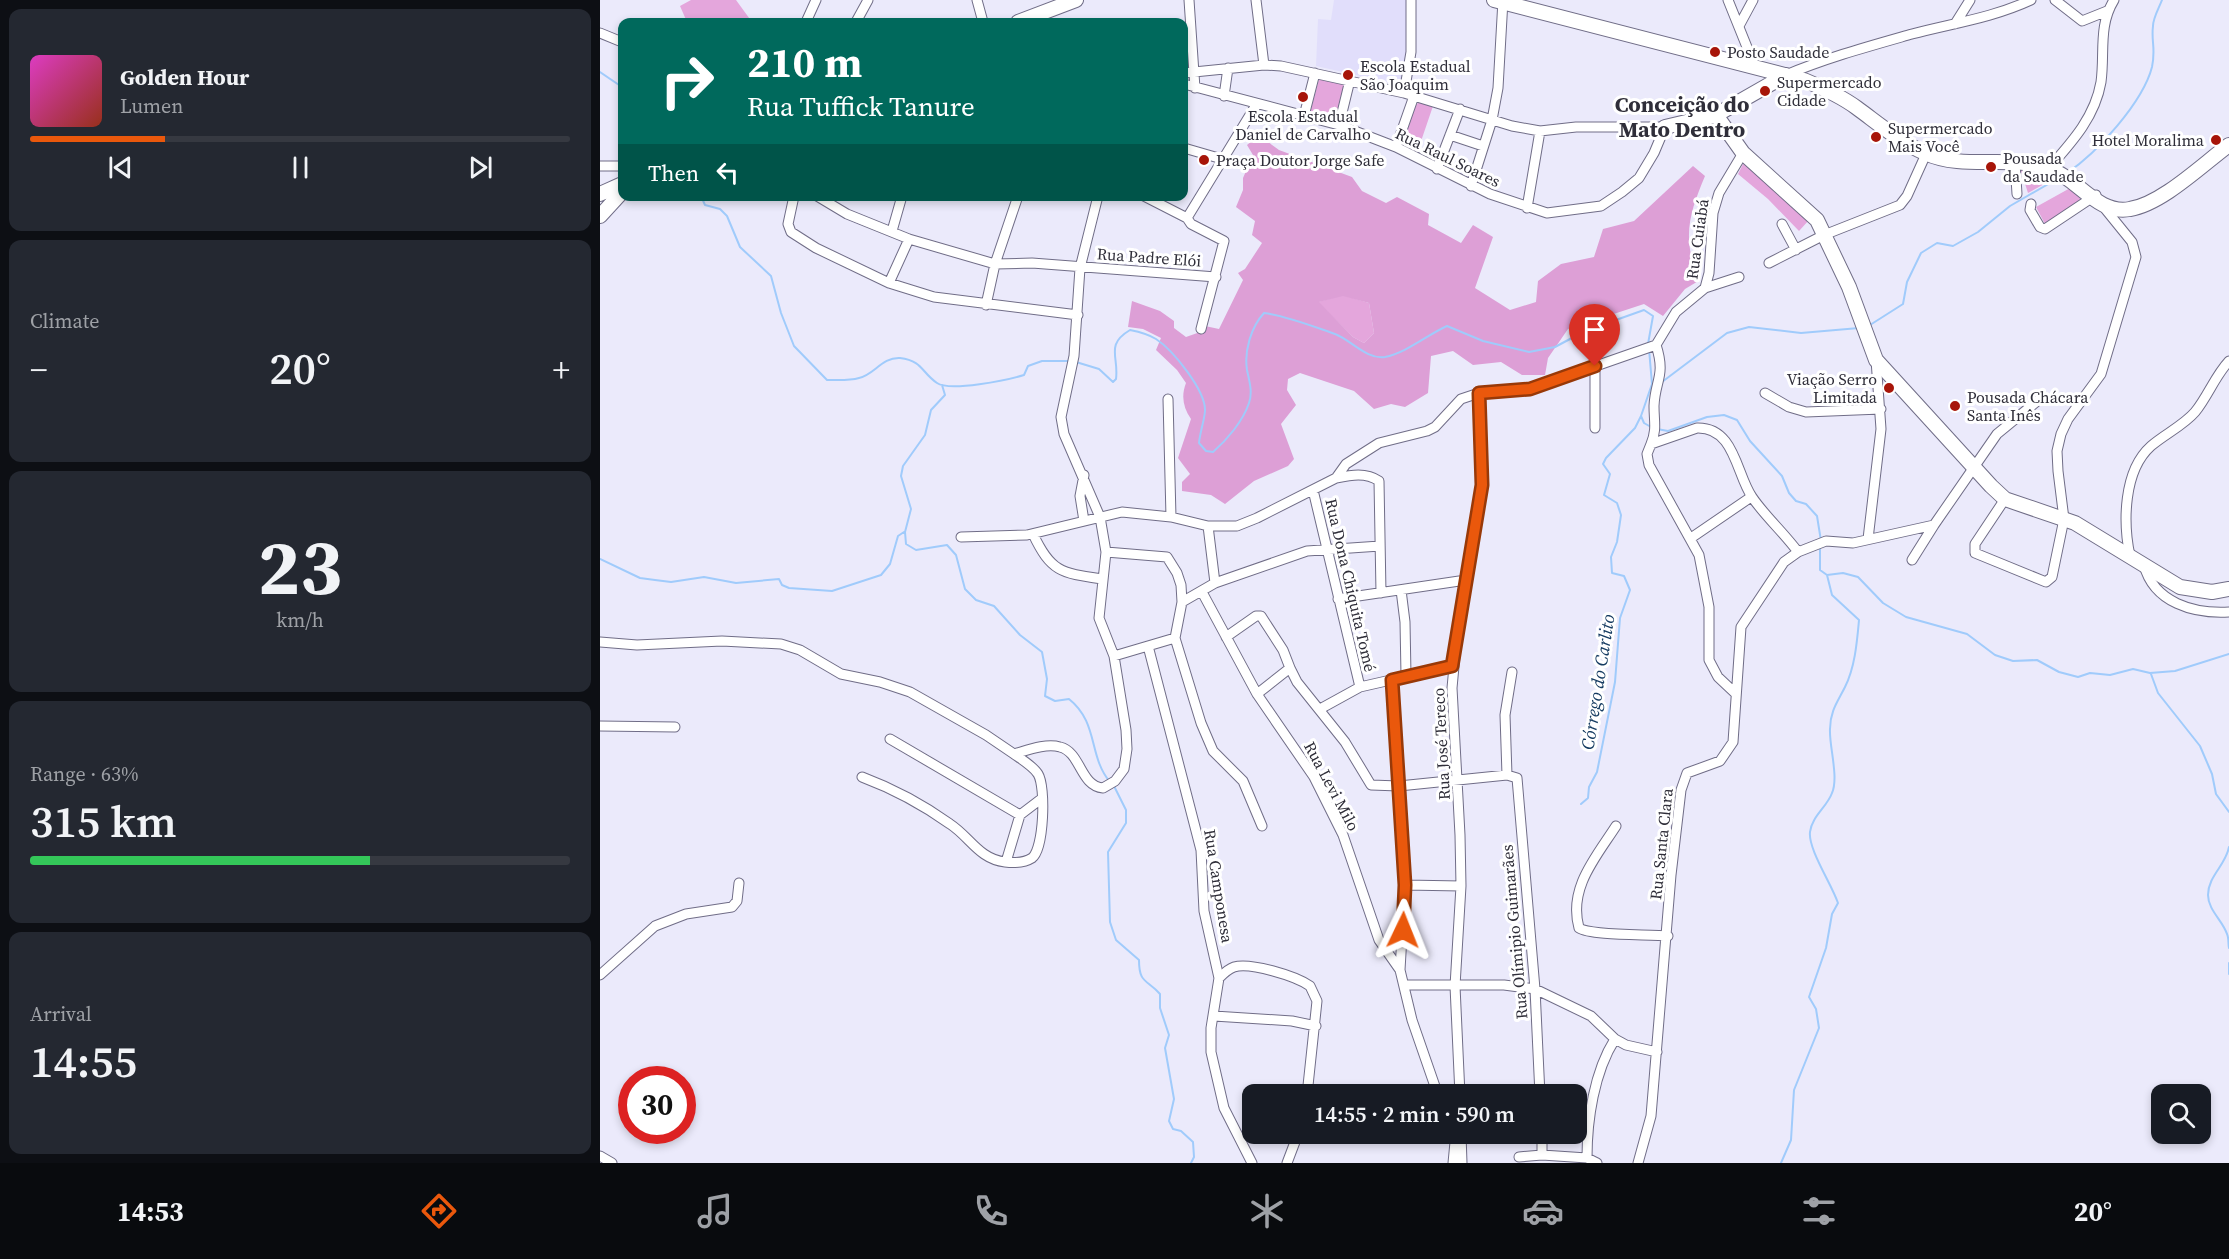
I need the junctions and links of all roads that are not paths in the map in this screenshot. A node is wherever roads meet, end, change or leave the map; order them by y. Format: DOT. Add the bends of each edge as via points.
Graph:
graph roads {
  1 [pos="816,0"];
  2 [pos="868,0"];
  3 [pos="977,0"];
  4 [pos="1076,0"];
  5 [pos="1189,0"];
  6 [pos="1256,0"];
  7 [pos="1411,0"];
  8 [pos="1728,0"];
  9 [pos="1753,0"];
  10 [pos="1970,0"];
  11 [pos="2055,0"];
  12 [pos="2114,0"];
  13 [pos="1500,1"];
  14 [pos="2026,1"];
  15 [pos="2107,12"];
  16 [pos="808,18"];
  17 [pos="858,18"];
  18 [pos="982,18"];
  19 [pos="1029,18"];
  20 [pos="1955,24"];
  21 [pos="1739,26"];
  22 [pos="600,33"];
  23 [pos="618,40"];
  24 [pos="1264,65"];
  25 [pos="1755,67"];
  26 [pos="1228,68"];
  27 [pos="1194,71"];
  28 [pos="1188,72"];
  29 [pos="1315,73"];
  30 [pos="1786,75"];
  31 [pos="1350,80"];
  32 [pos="1188,85"];
  33 [pos="1764,86"];
  34 [pos="1195,88"];
  35 [pos="1404,93"];
  36 [pos="1224,96"];
  37 [pos="1414,96"];
  38 [pos="1256,105"];
  39 [pos="1460,109"];
  40 [pos="1716,115"];
  41 [pos="1304,116"];
  42 [pos="1492,120"];
  43 [pos="1339,125"];
  44 [pos="1665,127"];
  45 [pos="1540,131"];
  46 [pos="1450,135"];
  47 [pos="2229,135"];
  48 [pos="2229,145"];
  49 [pos="1483,146"];
  50 [pos="1396,147"];
  51 [pos="1188,149"];
  52 [pos="1743,153"];
  53 [pos="1926,154"];
  54 [pos="1222,159"];
  55 [pos="2015,163"];
  56 [pos="600,166"];
  57 [pos="618,166"];
  58 [pos="1437,169"];
  59 [pos="2060,174"];
  60 [pos="618,186"];
  61 [pos="1470,186"];
  62 [pos="600,194"];
  63 [pos="2017,194"];
  64 [pos="618,196"];
  65 [pos="2094,196"];
  66 [pos="793,201"];
  67 [pos="825,201"];
  68 [pos="901,201"];
  69 [pos="1016,201"];
  70 [pos="1097,201"];
  71 [pos="1154,201"];
  72 [pos="2031,204"];
  73 [pos="1527,208"];
  74 [pos="600,216"];
  75 [pos="1187,218"];
  76 [pos="1782,224"];
  77 [pos="892,231"];
  78 [pos="1824,235"];
  79 [pos="909,239"];
  80 [pos="1796,250"];
  81 [pos="1769,263"];
  82 [pos="995,264"];
  83 [pos="1080,268"];
  84 [pos="1216,277"];
  85 [pos="1739,277"];
  86 [pos="889,283"];
  87 [pos="1705,288"];
  88 [pos="986,305"];
  89 [pos="1078,315"];
  90 [pos="1201,329"];
  91 [pos="1649,348"];
  92 [pos="1876,360"];
  93 [pos="2229,361"];
  94 [pos="1595,366"];
  95 [pos="1479,393"];
  96 [pos="1765,393"];
  97 [pos="2041,398"];
  98 [pos="1168,399"];
  99 [pos="1881,409"];
  100 [pos="1595,428"];
  101 [pos="1649,448"];
  102 [pos="1360,454"];
  103 [pos="1972,468"];
  104 [pos="1084,475"];
  105 [pos="1360,475"];
  106 [pos="1336,478"];
  107 [pos="1313,490"];
  108 [pos="1751,496"];
  109 [pos="2005,499"];
  110 [pos="1100,517"];
  111 [pos="1171,517"];
  112 [pos="2064,519"];
  113 [pos="1084,521"];
  114 [pos="1208,525"];
  115 [pos="1934,525"];
  116 [pos="1033,534"];
  117 [pos="961,537"];
  118 [pos="1691,538"];
  119 [pos="1868,539"];
  120 [pos="1380,546"];
  121 [pos="1325,549"];
  122 [pos="1106,552"];
  123 [pos="1798,552"];
  124 [pos="2130,556"];
  125 [pos="1912,560"];
  126 [pos="2144,565"];
  127 [pos="1102,579"];
  128 [pos="1466,580"];
  129 [pos="1215,583"];
  130 [pos="1401,590"];
  131 [pos="2229,590"];
  132 [pos="1202,592"];
  133 [pos="1381,593"];
  134 [pos="1338,599"];
  135 [pos="1182,602"];
  136 [pos="2229,612"];
  137 [pos="1226,636"];
  138 [pos="1175,638"];
  139 [pos="600,642"];
  140 [pos="1148,646"];
  141 [pos="1114,656"];
  142 [pos="1452,666"];
  143 [pos="1290,668"];
  144 [pos="1512,672"];
  145 [pos="1406,675"];
  146 [pos="1392,680"];
  147 [pos="1360,687"];
  148 [pos="1735,693"];
  149 [pos="1257,694"];
  150 [pos="1320,709"];
  151 [pos="600,726"];
  152 [pos="675,727"];
  153 [pos="890,739"];
  154 [pos="1014,754"];
  155 [pos="1506,775"];
  156 [pos="862,777"];
  157 [pos="1458,781"];
  158 [pos="1399,786"];
  159 [pos="1041,799"];
  160 [pos="1020,814"];
  161 [pos="1262,826"];
  162 [pos="1616,826"];
  163 [pos="1006,862"];
  164 [pos="739,883"];
  165 [pos="1405,885"];
  166 [pos="1461,886"];
  167 [pos="1668,936"];
  168 [pos="1400,970"];
  169 [pos="600,975"];
  170 [pos="1219,978"];
  171 [pos="1404,985"];
  172 [pos="1455,986"];
  173 [pos="1535,989"];
  174 [pos="1214,1016"];
  175 [pos="1316,1026"];
  176 [pos="1615,1039"];
  177 [pos="1657,1052"];
  178 [pos="1308,1084"];
  179 [pos="1434,1084"];
  180 [pos="1459,1084"];
  181 [pos="1539,1084"];
  182 [pos="1294,1144"];
  183 [pos="1457,1144"];
  184 [pos="1459,1144"];
  185 [pos="1542,1144"];
  186 [pos="600,1155"];
  187 [pos="1542,1155"];
  188 [pos="1519,1157"];
  189 [pos="1587,1158"];
  190 [pos="612,1163"];
  191 [pos="1252,1163"];
  192 [pos="1287,1163"];
  193 [pos="1453,1163"];
  194 [pos="1462,1163"];
  195 [pos="1597,1163"];
  196 [pos="1638,1163"];
  1 -- 16 [label="street"];
  2 -- 17 [label="street"];
  3 -- 18 [label="street"];
  4 -- 19 [label="main road"];
  5 -- 27 [label="street"];
  6 -- 24 [label="street"];
  7 -- 35 [label="street" via="1411,52"];
  8 -- 21 [label="street"];
  9 -- 21 [label="street"];
  10 -- 20 [label="street"];
  11 -- 15 [label="street" via="2082,21"];
  12 -- 15 [label="street"];
  13 -- 25 [label="main road"];
  13 -- 42 [label="street" via="1498,88"];
  14 -- 20 [label="street" via="2004,13"];
  15 -- 59 [label="street" via="2097,99"];
  20 -- 30 [label="street"];
  21 -- 25 [label="street"];
  22 -- 23 [label="street"];
  24 -- 26 [label="street"];
  24 -- 29 [label="street"];
  25 -- 30 [label="main road"];
  25 -- 33 [label="main road"];
  26 -- 27 [label="street"];
  26 -- 36 [label="street"];
  27 -- 28 [label="street"];
  27 -- 34 [label="street"];
  29 -- 31 [label="street"];
  29 -- 41 [label="street"];
  30 -- 33 [label="main road"];
  30 -- 53 [label="main road" via="1832,92"];
  31 -- 35 [label="street"];
  31 -- 43 [label="street"];
  32 -- 34 [label="street, Rua Raul Soares"];
  33 -- 40 [label="main road"];
  34 -- 36 [label="street, Rua Raul Soares"];
  35 -- 37 [label="street"];
  36 -- 38 [label="street, Rua Raul Soares"];
  37 -- 39 [label="street"];
  37 -- 50 [label="street"];
  38 -- 41 [label="street, Rua Raul Soares"];
  38 -- 54 [label="street"];
  39 -- 42 [label="street"];
  39 -- 46 [label="street"];
  40 -- 44 [label="main road"];
  40 -- 52 [label="main road"];
  41 -- 43 [label="street, Rua Raul Soares"];
  42 -- 45 [label="street"];
  42 -- 49 [label="street"];
  43 -- 50 [label="street, Rua Raul Soares"];
  44 -- 45 [label="street"];
  44 -- 73 [label="street, Rua Raul Soares" via="1639,178 1601,206 1547,213"];
  45 -- 73 [label="street"];
  46 -- 49 [label="street"];
  46 -- 58 [label="street"];
  47 -- 65 [label="main road" via="2140,198 2120,201"];
  48 -- 65 [label="main road" via="2143,206 2129,210"];
  49 -- 61 [label="street"];
  50 -- 58 [label="street, Rua Raul Soares"];
  51 -- 54 [label="street"];
  52 -- 78 [label="main road" via="1801,203 1817,220"];
  52 -- 87 [label="street, Rua Cuiabá" via="1719,193 1713,213"];
  53 -- 55 [label="main road"];
  53 -- 78 [label="street" via="1900,205"];
  54 -- 75 [label="street"];
  55 -- 59 [label="main road"];
  55 -- 63 [label="street"];
  56 -- 57 [label="street"];
  58 -- 61 [label="street, Rua Raul Soares"];
  59 -- 65 [label="main road"];
  60 -- 62 [label="main road"];
  61 -- 73 [label="street, Rua Raul Soares"];
  64 -- 74 [label="main road"];
  65 -- 72 [label="street" via="2045,229 2030,210"];
  65 -- 112 [label="street" via="2132,242 2136,257 2101,374 2061,434 2058,471"];
  66 -- 86 [label="street" via="788,224 791,232"];
  67 -- 77 [label="street, Rua Padre Elói"];
  68 -- 77 [label="street"];
  69 -- 82 [label="street"];
  70 -- 83 [label="street"];
  71 -- 75 [label="street"];
  75 -- 84 [label="street" via="1224,241"];
  76 -- 80 [label="street"];
  77 -- 79 [label="street, Rua Padre Elói"];
  78 -- 80 [label="street"];
  78 -- 92 [label="main road"];
  79 -- 82 [label="street, Rua Padre Elói"];
  79 -- 86 [label="street"];
  80 -- 81 [label="street"];
  82 -- 83 [label="street, Rua Padre Elói"];
  82 -- 88 [label="street"];
  83 -- 84 [label="street, Rua Padre Elói"];
  83 -- 89 [label="street"];
  84 -- 90 [label="street"];
  85 -- 87 [label="street"];
  86 -- 88 [label="street" via="934,297"];
  87 -- 91 [label="street, Rua Cuiabá" via="1676,312"];
  88 -- 89 [label="street"];
  89 -- 104 [label="street" via="1062,424"];
  91 -- 94 [label="street"];
  91 -- 101 [label="street" via="1660,382 1654,404 1656,430"];
  92 -- 99 [label="street"];
  92 -- 103 [label="main road"];
  93 -- 124 [label="street" via="2194,413 2148,448 2135,470 2126,535"];
  94 -- 95 [label="street" via="1530,389"];
  94 -- 100 [label="street"];
  95 -- 102 [label="street" via="1461,399 1427,431 1379,442"];
  95 -- 128 [label="street, Rua José Tereco" via="1482,485"];
  96 -- 99 [label="street" via="1806,412"];
  97 -- 103 [label="street" via="2002,429"];
  98 -- 111 [label="street"];
  99 -- 119 [label="street"];
  101 -- 108 [label="street" via="1697,428 1722,436"];
  101 -- 118 [label="street" via="1649,465"];
  102 -- 105 [label="street"];
  102 -- 106 [label="street"];
  103 -- 109 [label="main road"];
  103 -- 115 [label="street"];
  104 -- 110 [label="street"];
  104 -- 113 [label="street" via="1080,496"];
  105 -- 106 [label="street"];
  105 -- 120 [label="street" via="1379,481"];
  106 -- 107 [label="street"];
  107 -- 114 [label="street" via="1237,526"];
  107 -- 121 [label="street, Rua Dona Chiquita Tomé"];
  108 -- 118 [label="street"];
  108 -- 123 [label="street"];
  109 -- 112 [label="main road"];
  109 -- 112 [label="street" via="1975,544 1975,553 2042,582 2052,577"];
  110 -- 111 [label="street" via="1122,512"];
  110 -- 113 [label="street"];
  110 -- 122 [label="street"];
  111 -- 114 [label="street"];
  112 -- 124 [label="main road"];
  113 -- 116 [label="street"];
  114 -- 129 [label="street"];
  115 -- 119 [label="street, Rua Santa Clara"];
  115 -- 125 [label="street"];
  116 -- 117 [label="street"];
  116 -- 127 [label="street" via="1043,555 1058,570"];
  118 -- 148 [label="street" via="1706,580 1709,660 1718,677"];
  119 -- 123 [label="street, Rua Santa Clara" via="1853,543 1821,542"];
  120 -- 121 [label="street"];
  120 -- 133 [label="street"];
  121 -- 129 [label="street" via="1307,551"];
  121 -- 134 [label="street, Rua Dona Chiquita Tomé"];
  122 -- 127 [label="street"];
  122 -- 135 [label="street" via="1167,557 1177,573"];
  123 -- 148 [label="street, Rua Santa Clara" via="1771,579 1741,627"];
  124 -- 126 [label="main road"];
  126 -- 131 [label="main road" via="2181,587 2212,592"];
  126 -- 136 [label="street" via="2155,589 2176,603 2199,611"];
  127 -- 141 [label="street" via="1099,618"];
  128 -- 130 [label="street"];
  128 -- 142 [label="street, Rua José Tereco"];
  129 -- 132 [label="street"];
  130 -- 133 [label="street"];
  130 -- 145 [label="street"];
  132 -- 135 [label="street"];
  132 -- 137 [label="street, Rua Levi Milo"];
  133 -- 134 [label="street"];
  134 -- 147 [label="street, Rua Dona Chiquita Tomé"];
  135 -- 138 [label="street"];
  137 -- 143 [label="street" via="1261,616"];
  137 -- 149 [label="street, Rua Levi Milo"];
  138 -- 140 [label="street"];
  138 -- 161 [label="street" via="1209,742 1243,781"];
  139 -- 154 [label="street" via="781,644 800,650 841,674 910,692"];
  140 -- 141 [label="street"];
  140 -- 170 [label="street, Rua Camponesa" via="1201,850 1204,911"];
  141 -- 154 [label="street" via="1127,749 1124,769 1115,781 1103,788 1093,785 1064,748 1046,746"];
  142 -- 145 [label="street"];
  142 -- 157 [label="street, Rua José Tereco"];
  143 -- 149 [label="street"];
  143 -- 150 [label="street"];
  144 -- 155 [label="street" via="1504,716"];
  145 -- 146 [label="street"];
  146 -- 147 [label="street"];
  146 -- 158 [label="street"];
  147 -- 150 [label="street"];
  148 -- 167 [label="street, Rua Santa Clara" via="1735,734 1728,753 1684,776 1671,875"];
  149 -- 168 [label="street, Rua Levi Milo" via="1314,777 1343,836 1379,940"];
  150 -- 158 [label="street" via="1367,781 1376,786"];
  151 -- 152 [label="street"];
  153 -- 160 [label="street"];
  154 -- 159 [label="street" via="1038,774"];
  155 -- 157 [label="street"];
  155 -- 173 [label="street, Rua Olímipio Guimarães" via="1519,783"];
  156 -- 163 [label="street" via="915,800 953,826 980,852"];
  157 -- 158 [label="street"];
  157 -- 166 [label="street, Rua José Tereco"];
  158 -- 165 [label="street"];
  159 -- 160 [label="street"];
  159 -- 163 [label="street" via="1039,848 1033,857"];
  160 -- 163 [label="street"];
  162 -- 167 [label="street" via="1581,880 1577,903 1579,928"];
  164 -- 169 [label="street" via="737,901 732,907 687,914 655,926"];
  165 -- 166 [label="street"];
  165 -- 168 [label="street"];
  166 -- 172 [label="street, Rua José Tereco"];
  167 -- 177 [label="street, Rua Santa Clara"];
  168 -- 171 [label="street"];
  170 -- 174 [label="street, Rua Camponesa"];
  170 -- 175 [label="street" via="1233,967 1242,966 1305,982 1317,1001"];
  171 -- 172 [label="street"];
  171 -- 179 [label="street"];
  172 -- 173 [label="street"];
  172 -- 180 [label="street, Rua José Tereco"];
  173 -- 176 [label="street" via="1591,1016"];
  173 -- 181 [label="street, Rua Olímipio Guimarães"];
  174 -- 175 [label="street"];
  174 -- 191 [label="street, Rua Camponesa" via="1210,1041 1224,1108"];
  175 -- 178 [label="street"];
  176 -- 177 [label="street"];
  176 -- 189 [label="street" via="1603,1061 1590,1118"];
  177 -- 196 [label="street, Rua Santa Clara" via="1651,1116"];
  182 -- 192 [label="street"];
  183 -- 193 [label="street"];
  184 -- 194 [label="street"];
  185 -- 187 [label="street"];
  186 -- 190 [label="street"];
  187 -- 188 [label="street"];
  187 -- 189 [label="street"];
  189 -- 195 [label="street"];
}
